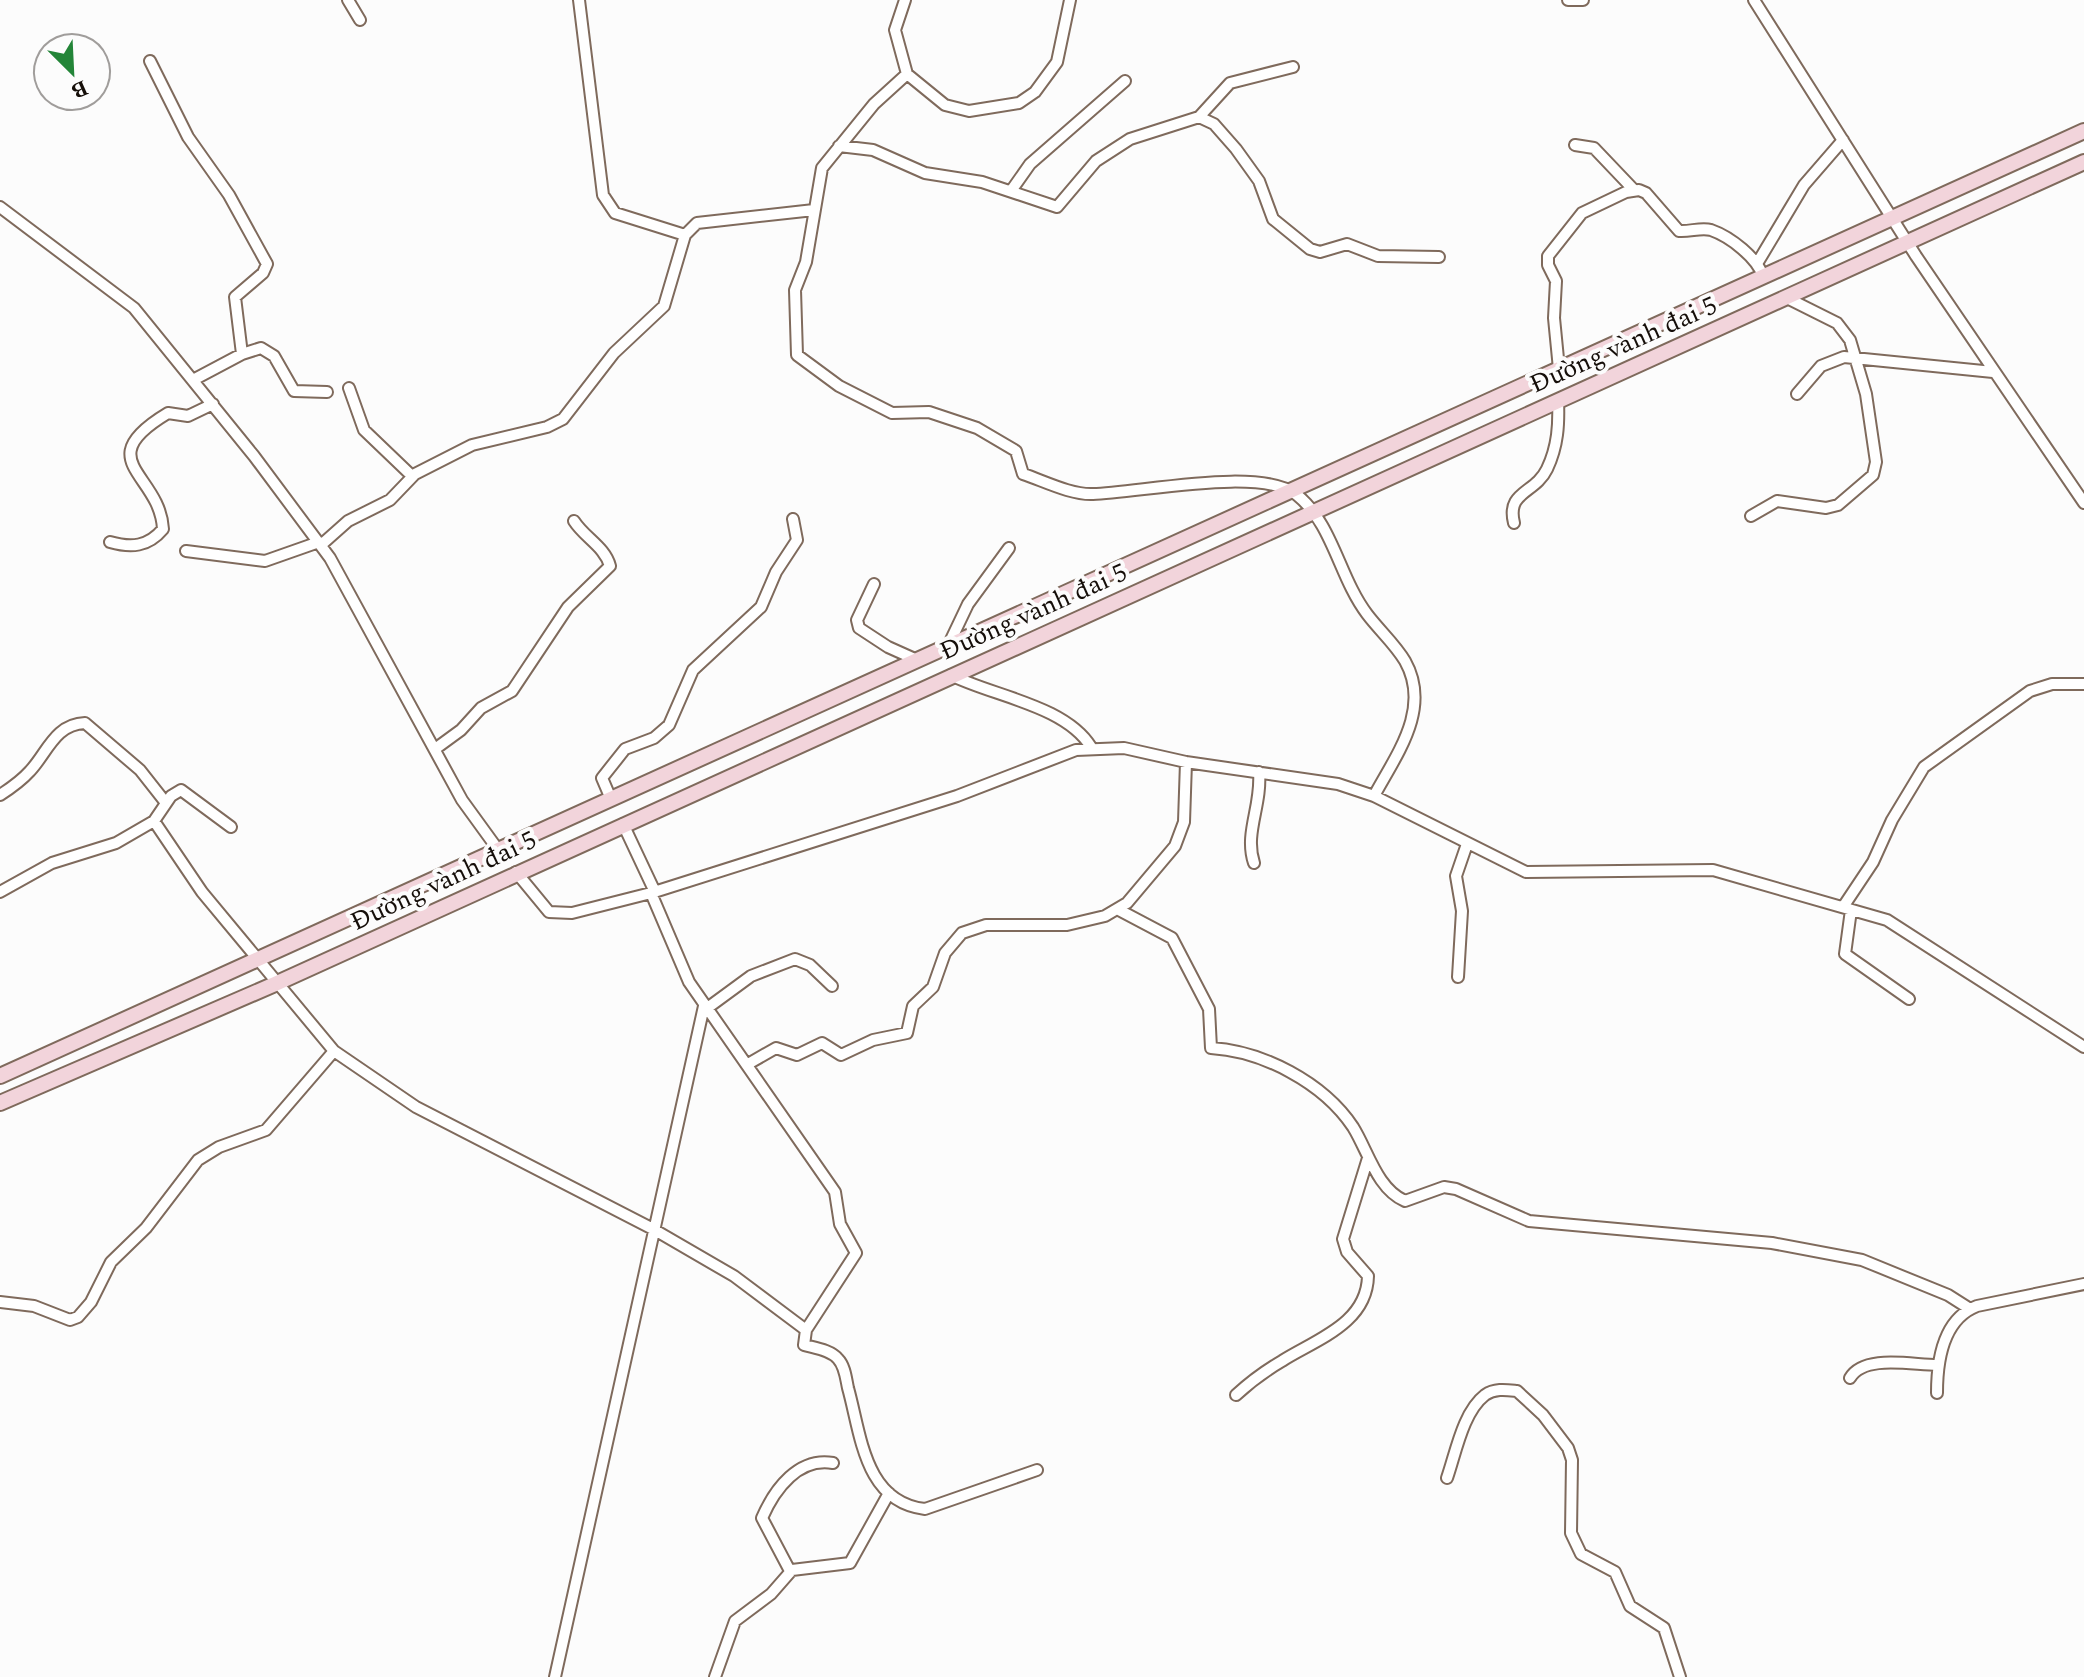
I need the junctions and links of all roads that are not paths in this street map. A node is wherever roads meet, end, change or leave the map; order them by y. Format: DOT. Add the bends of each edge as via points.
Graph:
graph roads {
  1 [pos="348,0"];
  2 [pos="579,0"];
  3 [pos="905,0"];
  4 [pos="1070,0"];
  5 [pos="1568,0"];
  6 [pos="1583,0"];
  7 [pos="1754,0"];
  8 [pos="360,20"];
  9 [pos="150,61"];
  10 [pos="1293,67"];
  11 [pos="907,74"];
  12 [pos="1125,81"];
  13 [pos="1199,117"];
  14 [pos="2084,131"];
  15 [pos="1843,140"];
  16 [pos="1575,145"];
  17 [pos="839,146"];
  18 [pos="2084,162"];
  19 [pos="1634,190"];
  20 [pos="1011,191"];
  21 [pos="0,207"];
  22 [pos="814,210"];
  23 [pos="1892,218"];
  24 [pos="685,235"];
  25 [pos="1907,242"];
  26 [pos="1439,257"];
  27 [pos="1760,269"];
  28 [pos="1785,297"];
  29 [pos="242,354"];
  30 [pos="1855,358"];
  31 [pos="1559,369"];
  32 [pos="1993,372"];
  33 [pos="193,380"];
  34 [pos="349,388"];
  35 [pos="327,392"];
  36 [pos="1797,394"];
  37 [pos="1558,400"];
  38 [pos="213,404"];
  39 [pos="412,476"];
  40 [pos="1290,491"];
  41 [pos="2084,503"];
  42 [pos="1311,512"];
  43 [pos="1751,516"];
  44 [pos="793,519"];
  45 [pos="574,521"];
  46 [pos="1514,523"];
  47 [pos="110,542"];
  48 [pos="320,543"];
  49 [pos="1009,548"];
  50 [pos="186,551"];
  51 [pos="874,584"];
  52 [pos="948,646"];
  53 [pos="917,660"];
  54 [pos="951,675"];
  55 [pos="2084,684"];
  56 [pos="1091,747"];
  57 [pos="435,749"];
  58 [pos="1186,762"];
  59 [pos="1259,772"];
  60 [pos="0,795"];
  61 [pos="1374,796"];
  62 [pos="611,799"];
  63 [pos="166,803"];
  64 [pos="154,821"];
  65 [pos="623,824"];
  66 [pos="231,827"];
  67 [pos="1467,844"];
  68 [pos="499,851"];
  69 [pos="1254,863"];
  70 [pos="516,872"];
  71 [pos="0,892"];
  72 [pos="653,893"];
  73 [pos="1847,908"];
  74 [pos="1119,910"];
  75 [pos="258,962"];
  76 [pos="1458,977"];
  77 [pos="275,984"];
  78 [pos="832,986"];
  79 [pos="1909,999"];
  80 [pos="705,1007"];
  81 [pos="2084,1047"];
  82 [pos="334,1051"];
  83 [pos="748,1064"];
  84 [pos="0,1076"];
  85 [pos="0,1103"];
  86 [pos="1368,1158"];
  87 [pos="653,1229"];
  88 [pos="2084,1284"];
  89 [pos="0,1302"];
  90 [pos="1970,1309"];
  91 [pos="806,1330"];
  92 [pos="1937,1365"];
  93 [pos="1850,1378"];
  94 [pos="1937,1393"];
  95 [pos="1236,1395"];
  96 [pos="833,1463"];
  97 [pos="1037,1470"];
  98 [pos="1447,1478"];
  99 [pos="889,1493"];
  100 [pos="790,1571"];
  101 [pos="555,1677"];
  102 [pos="715,1677"];
  103 [pos="1680,1677"];
  1 -- 8 [label="street"];
  2 -- 24 [label="street" via="603,195 615,213"];
  3 -- 11 [label="street" via="895,30"];
  4 -- 11 [label="street" via="1057,62 1026,101 957,110"];
  5 -- 6 [label="street"];
  7 -- 15 [label="street"];
  9 -- 29 [label="street" via="188,137 229,195 267,264 235,297"];
  10 -- 13 [label="street" via="1230,83"];
  11 -- 17 [label="street"];
  12 -- 20 [label="street" via="1030,164"];
  13 -- 20 [label="street" via="1130,139 1096,161 1057,207"];
  13 -- 26 [label="street" via="1214,124 1236,149 1259,181 1273,219 1310,249 1320,252 1347,244 1378,256"];
  14 -- 23 [label="main road, Đường vành đai 5"];
  15 -- 23 [label="street"];
  15 -- 27 [label="street" via="1804,185"];
  16 -- 19 [label="street" via="1594,148"];
  17 -- 20 [label="street" via="873,150 925,173"];
  17 -- 22 [label="street" via="822,168"];
  18 -- 25 [label="main road, Đường vành đai 5"];
  19 -- 27 [label="street" via="1646,193 1679,231 1710,230"];
  19 -- 31 [label="street" via="1577,217 1548,256 1556,281"];
  21 -- 33 [label="street" via="134,308"];
  22 -- 24 [label="street" via="708,220"];
  22 -- 40 [label="street" via="806,262 795,290 795,350 839,386 892,413 929,412 977,428 1016,451 1023,474 1085,494 1218,479"];
  23 -- 25 [label="street"];
  23 -- 27 [label="main road, Đường vành đai 5"];
  24 -- 39 [label="street" via="664,306 606,361 563,419 472,445"];
  25 -- 28 [label="main road, Đường vành đai 5"];
  25 -- 32 [label="street"];
  27 -- 31 [label="main road, Đường vành đai 5"];
  28 -- 30 [label="street" via="1837,323"];
  28 -- 37 [label="main road, Đường vành đai 5"];
  29 -- 33 [label="street"];
  29 -- 35 [label="street" via="269,350 294,391"];
  30 -- 32 [label="street"];
  30 -- 36 [label="street" via="1821,366"];
  30 -- 43 [label="street" via="1871,422 1873,475 1838,505 1777,501"];
  31 -- 40 [label="main road, Đường vành đai 5"];
  32 -- 41 [label="street"];
  33 -- 38 [label="street"];
  34 -- 39 [label="street" via="364,430"];
  37 -- 42 [label="main road, Đường vành đai 5"];
  37 -- 46 [label="street" via="1559,432 1549,466 1513,501"];
  38 -- 47 [label="street" via="188,416 168,413 133,441 131,462 163,529 132,547"];
  38 -- 48 [label="street"];
  39 -- 48 [label="street" via="390,500 348,521"];
  40 -- 42 [label="street"];
  40 -- 52 [label="main road, Đường vành đai 5"];
  42 -- 54 [label="main road, Đường vành đai 5"];
  42 -- 61 [label="street" via="1364,611 1405,662 1413,682 1415,716"];
  44 -- 62 [label="street" via="797,540 761,607 698,664 662,733 618,755 602,778"];
  45 -- 57 [label="street" via="602,549 610,566 568,607 512,691 481,708"];
  48 -- 50 [label="street" via="265,561"];
  48 -- 57 [label="street"];
  49 -- 52 [label="street" via="968,604"];
  51 -- 53 [label="street" via="857,620 859,628"];
  52 -- 53 [label="main road, Đường vành đai 5"];
  53 -- 62 [label="main road, Đường vành đai 5"];
  54 -- 56 [label="street" via="1041,710 1080,733"];
  54 -- 65 [label="main road, Đường vành đai 5"];
  55 -- 73 [label="street" via="2052,684 2030,691 1924,767"];
  56 -- 58 [label="street" via="1124,748"];
  56 -- 72 [label="street" via="957,796"];
  57 -- 68 [label="street" via="462,800"];
  58 -- 59 [label="street"];
  58 -- 74 [label="street" via="1181,834"];
  59 -- 61 [label="street" via="1321,780"];
  59 -- 69 [label="street" via="1260,801 1249,844"];
  60 -- 63 [label="street" via="29,772 60,733 85,723 140,770"];
  61 -- 67 [label="street"];
  62 -- 68 [label="main road, Đường vành đai 5"];
  63 -- 64 [label="street"];
  63 -- 66 [label="street" via="176,792 187,791"];
  64 -- 71 [label="street" via="116,843 52,863"];
  64 -- 75 [label="street"];
  65 -- 70 [label="main road, Đường vành đai 5"];
  65 -- 72 [label="street"];
  67 -- 73 [label="street" via="1526,872 1701,869"];
  67 -- 76 [label="street" via="1456,876 1462,911"];
  68 -- 75 [label="main road, Đường vành đai 5"];
  70 -- 72 [label="street" via="542,906 559,914"];
  70 -- 77 [label="main road, Đường vành đai 5"];
  72 -- 80 [label="street" via="681,969"];
  73 -- 79 [label="street" via="1845,954"];
  73 -- 81 [label="street" via="1898,925"];
  74 -- 83 [label="street" via="1086,923 973,928 952,942 933,987 913,1006 907,1033 873,1040 841,1055 822,1043 797,1055 776,1048"];
  74 -- 86 [label="street" via="1172,938 1209,1009 1211,1048 1249,1052 1307,1083 1350,1123"];
  75 -- 77 [label="street"];
  75 -- 84 [label="main road, Đường vành đai 5"];
  77 -- 82 [label="street"];
  77 -- 85 [label="main road, Đường vành đai 5"];
  78 -- 80 [label="street" via="795,959 751,976"];
  80 -- 83 [label="street"];
  80 -- 87 [label="street"];
  82 -- 87 [label="street" via="416,1107"];
  82 -- 89 [label="street" via="266,1130 198,1160 146,1228 111,1262 78,1317 70,1320 34,1306"];
  83 -- 91 [label="street" via="833,1188 840,1224 856,1253"];
  86 -- 90 [label="street" via="1390,1191 1405,1201 1444,1187 1529,1221 1781,1245 1873,1263"];
  86 -- 95 [label="street" via="1343,1239 1368,1276 1361,1301 1333,1334 1282,1361"];
  87 -- 91 [label="street" via="734,1276"];
  87 -- 101 [label="street"];
  88 -- 90 [label="street"];
  90 -- 92 [label="street" via="1951,1329"];
  91 -- 99 [label="street" via="804,1345 831,1353 843,1366 867,1466"];
  92 -- 93 [label="street" via="1866,1364"];
  92 -- 94 [label="street"];
  96 -- 100 [label="street" via="805,1464 762,1518"];
  97 -- 99 [label="street" via="925,1509"];
  98 -- 103 [label="street" via="1470,1415 1485,1395 1517,1391 1568,1448 1571,1533 1581,1554 1615,1572 1630,1606 1664,1628"];
  99 -- 100 [label="street" via="850,1563"];
  100 -- 102 [label="street" via="771,1594 735,1621"];
}
